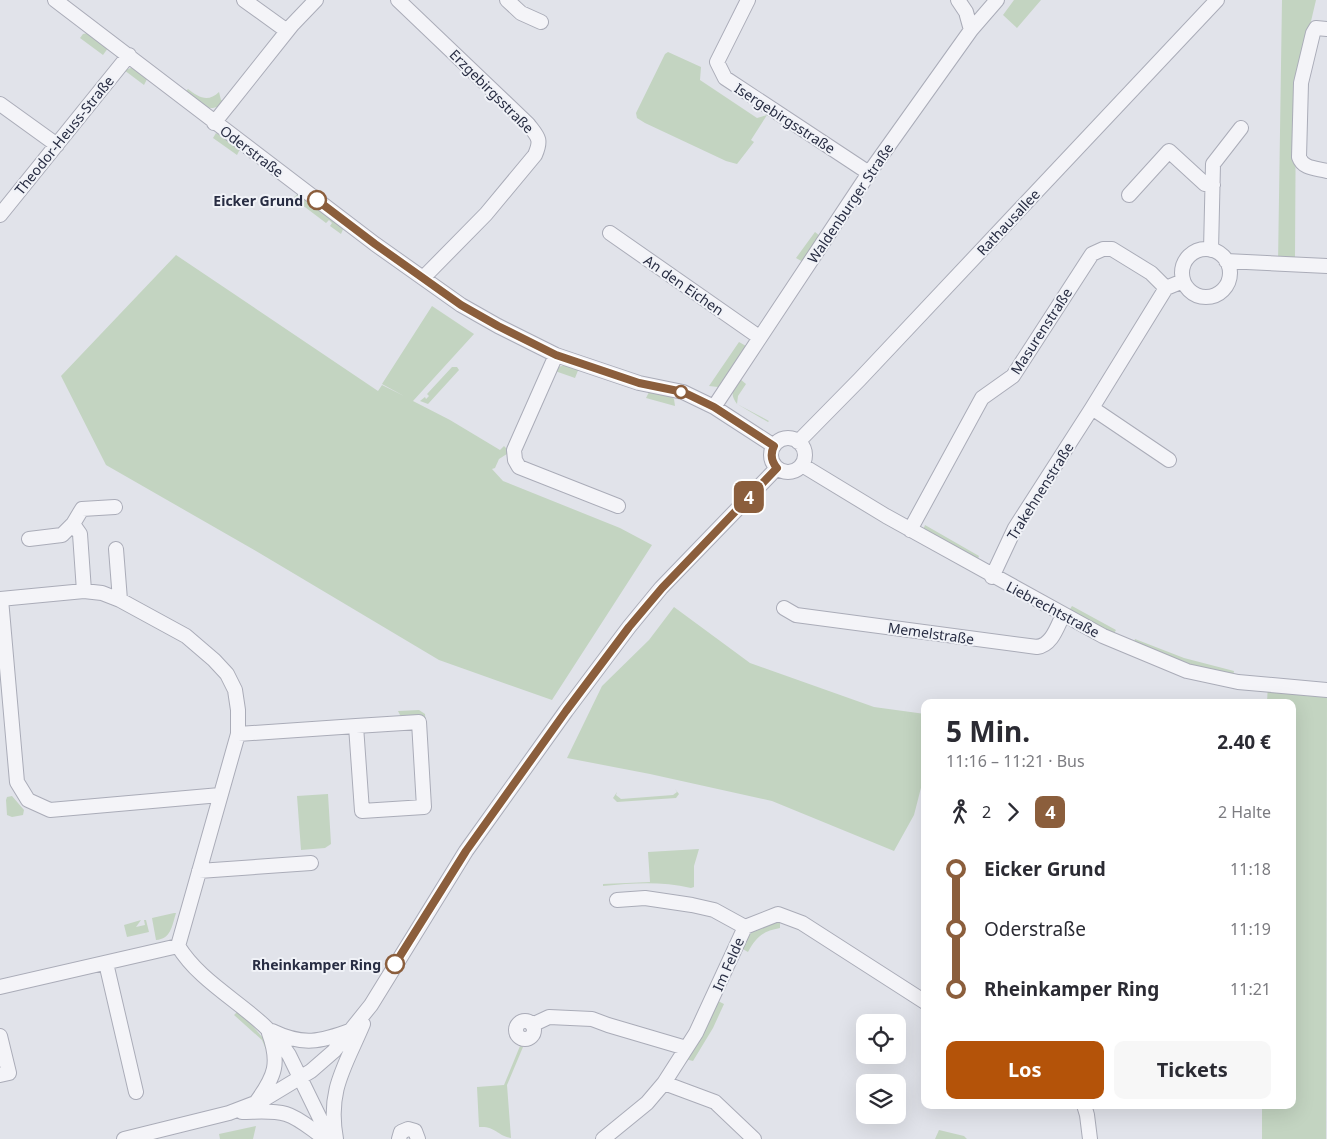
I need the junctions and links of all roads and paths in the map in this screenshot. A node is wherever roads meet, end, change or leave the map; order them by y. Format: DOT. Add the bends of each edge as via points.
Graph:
graph roads {
  1 [pos="55,0"];
  2 [pos="244,0"];
  3 [pos="316,0"];
  4 [pos="398,0"];
  5 [pos="507,0"];
  6 [pos="748,0"];
  7 [pos="958,0"];
  8 [pos="997,0"];
  9 [pos="1217,0"];
  10 [pos="541,22"];
  11 [pos="1327,29"];
  12 [pos="971,30"];
  13 [pos="287,32"];
  14 [pos="129,56"];
  15 [pos="0,104"];
  16 [pos="214,123"];
  17 [pos="1241,128"];
  18 [pos="57,145"];
  19 [pos="1327,171"];
  20 [pos="869,173"];
  21 [pos="1213,185"];
  22 [pos="1129,195"];
  23 [pos="0,215"];
  24 [pos="610,233"];
  25 [pos="1211,250"];
  26 [pos="1226,261"];
  27 [pos="1327,266"];
  28 [pos="424,277"];
  29 [pos="1183,281"];
  30 [pos="1166,288"];
  31 [pos="759,337"];
  32 [pos="556,355"];
  33 [pos="714,407"];
  34 [pos="1092,408"];
  35 [pos="798,442"];
  36 [pos="774,446"];
  37 [pos="1169,460"];
  38 [pos="802,465"];
  39 [pos="777,468"];
  40 [pos="618,506"];
  41 [pos="115,507"];
  42 [pos="73,524"];
  43 [pos="910,530"];
  44 [pos="29,538"];
  45 [pos="116,549"];
  46 [pos="992,576"];
  47 [pos="84,592"];
  48 [pos="0,599"];
  49 [pos="120,600"];
  50 [pos="784,608"];
  51 [pos="1063,614"];
  52 [pos="2,648"];
  53 [pos="1327,690"];
  54 [pos="356,726"];
  55 [pos="238,734"];
  56 [pos="220,795"];
  57 [pos="311,863"];
  58 [pos="199,871"];
  59 [pos="617,900"];
  60 [pos="745,927"];
  61 [pos="178,946"];
  62 [pos="106,963"];
  63 [pos="0,987"];
  64 [pos="921,999"];
  65 [pos="371,1005"];
  66 [pos="532,1025"];
  67 [pos="266,1028"];
  68 [pos="352,1030"];
  69 [pos="0,1036"];
  70 [pos="686,1048"];
  71 [pos="0,1075"];
  72 [pos="300,1079"];
  73 [pos="664,1083"];
  74 [pos="136,1092"];
  75 [pos="256,1103"];
  76 [pos="1085,1109"];
  77 [pos="229,1113"];
  78 [pos="124,1139"];
  79 [pos="326,1139"];
  80 [pos="330,1139"];
  81 [pos="336,1139"];
  82 [pos="399,1139"];
  83 [pos="418,1139"];
  84 [pos="603,1139"];
  85 [pos="754,1139"];
  86 [pos="1090,1139"];
  1 -- 14 [label="street, Oderstraße"];
  2 -- 13 [label="street"];
  3 -- 13 [label="street"];
  4 -- 28 [label="street, Erzgebirgsstraße" via="528,124 540,144 535,155 486,214"];
  5 -- 10 [label="street" via="521,13"];
  6 -- 20 [label="street, Isergebirgsstraße" via="717,62 725,78"];
  7 -- 12 [label="street" via="966,12"];
  8 -- 12 [label="street, Waldenburger Straße"];
  9 -- 35 [label="street, Rathausallee"];
  11 -- 19 [label="street" via="1316,28 1313,33 1301,83 1299,156 1305,166"];
  12 -- 20 [label="street, Waldenburger Straße"];
  13 -- 16 [label="street"];
  14 -- 16 [label="street, Oderstraße"];
  14 -- 18 [label="street, Theodor-Heuss-Straße"];
  15 -- 18 [label="street"];
  16 -- 28 [label="street, Oderstraße"];
  17 -- 21 [label="street" via="1213,164"];
  18 -- 23 [label="street, Theodor-Heuss-Straße"];
  20 -- 31 [label="street, Waldenburger Straße"];
  21 -- 22 [label="street" via="1205,184 1170,151"];
  21 -- 25 [label="street"];
  24 -- 31 [label="street, An den Eichen"];
  25 -- 26 [label="street"];
  25 -- 29 [label="street" via="1202,249 1188,257 1183,264"];
  26 -- 27 [label="street"];
  26 -- 29 [label="street" via="1229,276 1222,290 1216,294 1193,293"];
  28 -- 32 [label="street, Oderstraße" via="461,305"];
  29 -- 30 [label="street"];
  30 -- 34 [label="street, Trakehnenstraße"];
  30 -- 43 [label="street, Masurenstraße" via="1151,273 1112,249 1092,254 1013,376 982,398"];
  31 -- 33 [label="street, Waldenburger Straße"];
  32 -- 33 [label="street, Oderstraße" via="639,383 683,392"];
  32 -- 40 [label="street" via="514,450 515,460 519,467"];
  33 -- 36 [label="street, Oderstraße"];
  34 -- 37 [label="street"];
  34 -- 46 [label="street, Trakehnenstraße" via="1015,528"];
  35 -- 36 [label="street" via="785,439"];
  35 -- 38 [label="street" via="804,452"];
  36 -- 39 [label="street" via="772,460"];
  38 -- 39 [label="street" via="792,472"];
  38 -- 43 [label="street, Liebrechtstraße"];
  39 -- 65 [label="street" via="629,627 466,851"];
  41 -- 42 [label="street" via="82,509"];
  42 -- 44 [label="street" via="62,536"];
  42 -- 47 [label="street" via="80,534"];
  43 -- 46 [label="street, Liebrechtstraße"];
  45 -- 49 [label="street"];
  46 -- 51 [label="street, Liebrechtstraße"];
  47 -- 48 [label="street"];
  47 -- 49 [label="street" via="102,593"];
  48 -- 52 [label="street"];
  49 -- 55 [label="street" via="186,636 227,674 235,690"];
  50 -- 51 [label="street, Memelstraße" via="796,615 1037,646 1043,646 1050,640"];
  51 -- 53 [label="street, Liebrechtstraße" via="1103,636 1186,671 1238,682"];
  52 -- 56 [label="street" via="17,782 28,800 50,810"];
  54 -- 54 [label="street" via="362,811 424,807 419,722"];
  54 -- 55 [label="street"];
  55 -- 56 [label="street"];
  56 -- 58 [label="street"];
  57 -- 58 [label="street"];
  58 -- 61 [label="street"];
  59 -- 60 [label="street" via="671,900 714,910"];
  60 -- 64 [label="street, Im Felde" via="778,914 802,923"];
  60 -- 70 [label="street, Im Felde"];
  61 -- 62 [label="street"];
  61 -- 67 [label="street" via="186,960"];
  62 -- 63 [label="street"];
  62 -- 74 [label="street"];
  65 -- 68 [label="street"];
  65 -- 81 [label="street" via="335,1090"];
  66 -- 70 [label="street" via="549,1017 592,1018 608,1026"];
  67 -- 68 [label="street" via="308,1042"];
  67 -- 72 [label="street" via="285,1049"];
  67 -- 75 [label="street" via="275,1068"];
  68 -- 72 [label="street" via="326,1059"];
  69 -- 71 [label="street" via="9,1073"];
  70 -- 73 [label="street, Im Felde"];
  72 -- 75 [label="street"];
  72 -- 80 [label="street"];
  73 -- 84 [label="street, Im Felde" via="647,1103"];
  73 -- 85 [label="street" via="716,1102"];
  75 -- 77 [label="street"];
  76 -- 86 [label="street"];
  77 -- 78 [label="street"];
  77 -- 79 [label="street" via="262,1111 286,1114"];
  82 -- 83 [label="street" via="401,1132 408,1129 415,1131"];
}
